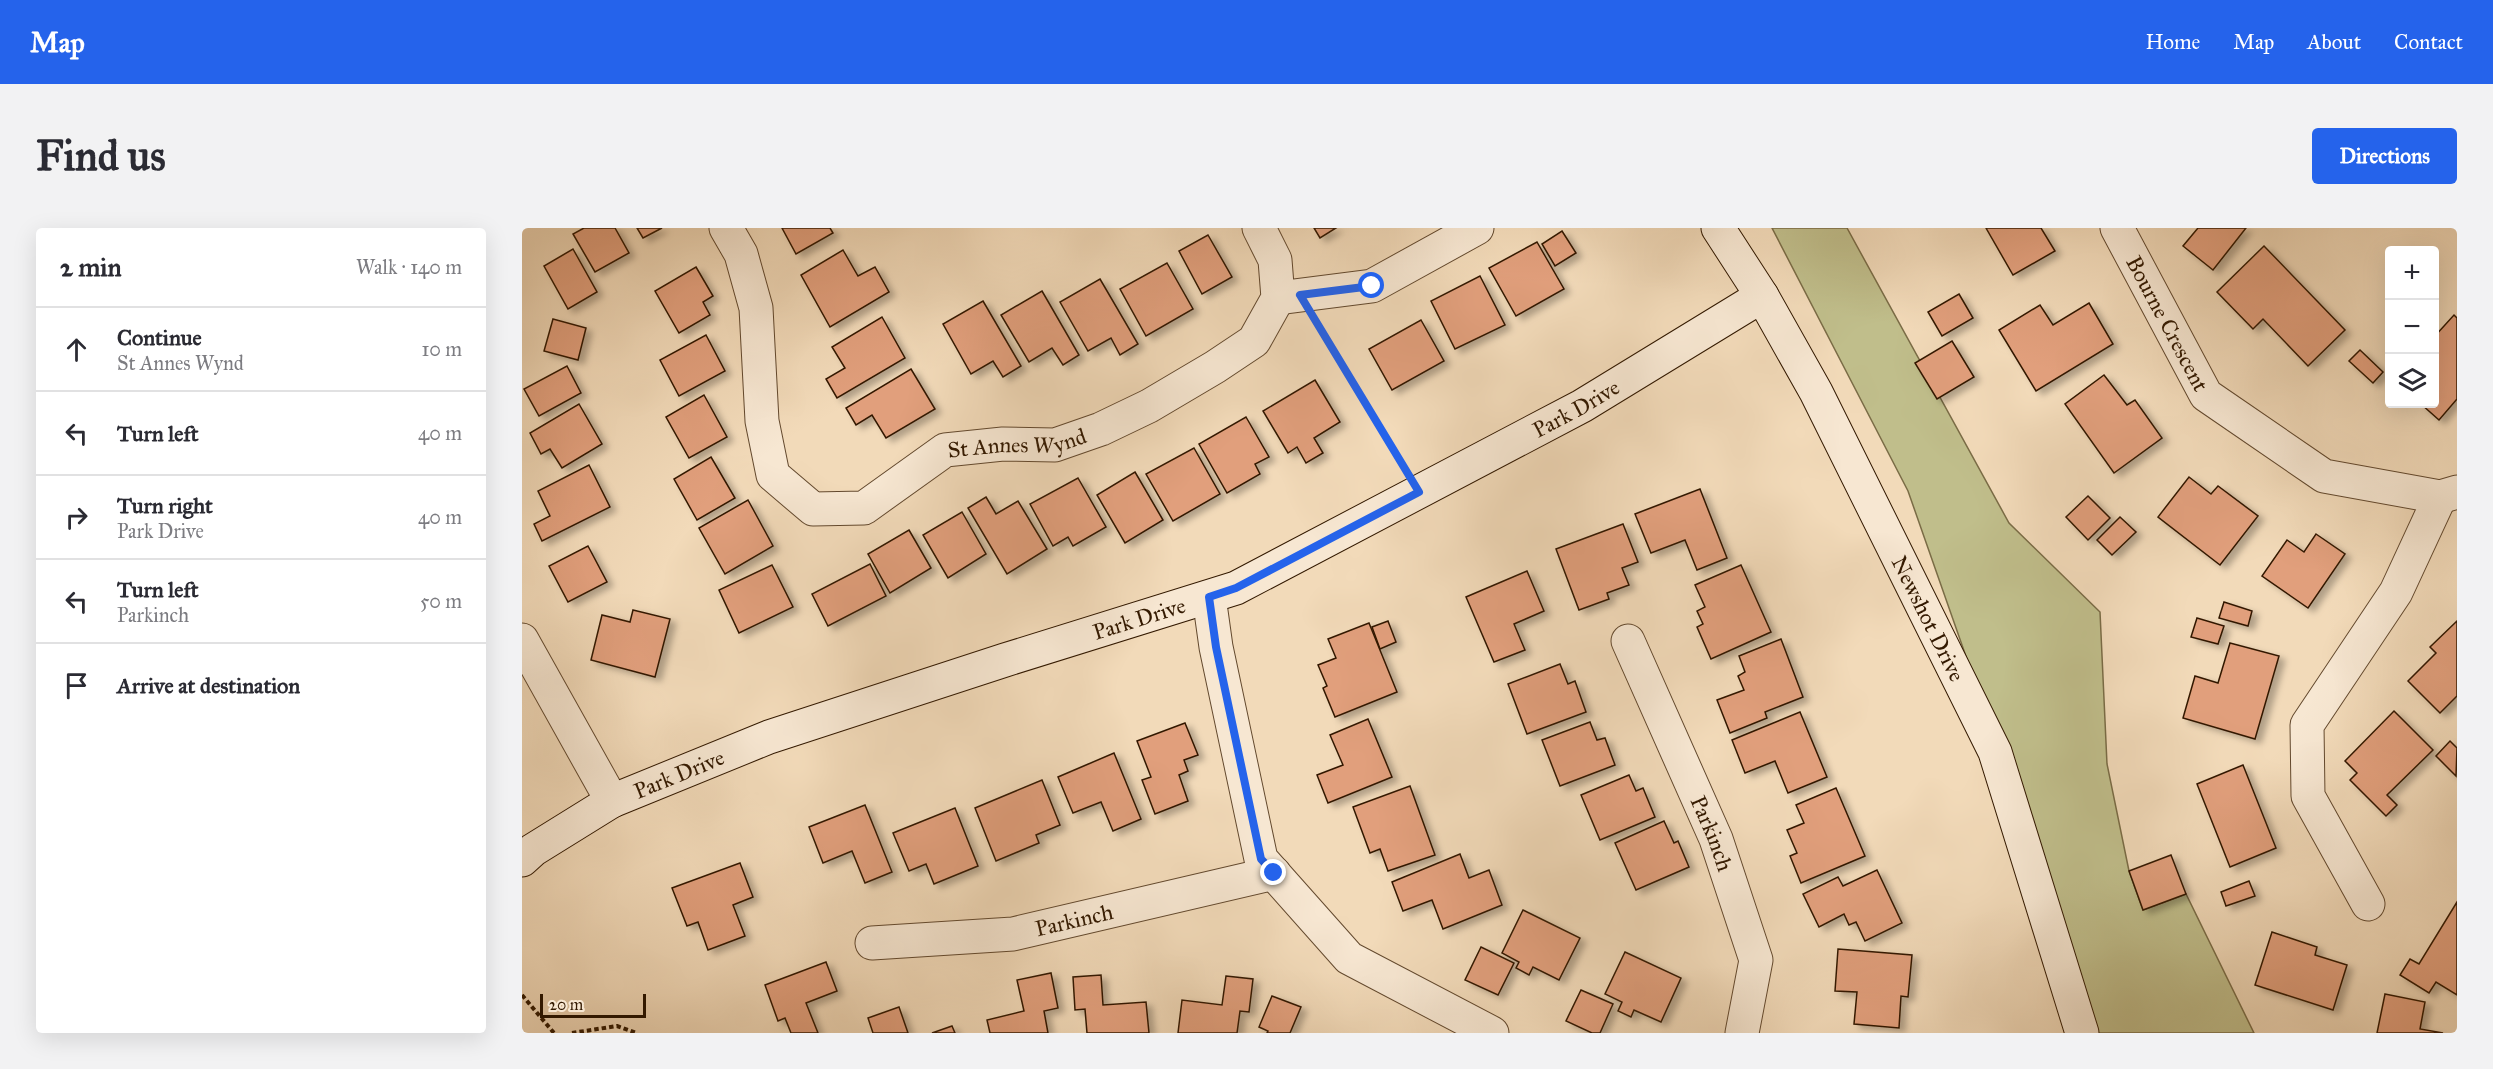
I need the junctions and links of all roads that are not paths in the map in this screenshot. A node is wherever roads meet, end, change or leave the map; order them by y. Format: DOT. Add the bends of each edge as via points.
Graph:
graph roads {
  1 [pos="726,228"];
  2 [pos="1259,228"];
  3 [pos="1477,228"];
  4 [pos="1718,228"];
  5 [pos="2117,228"];
  6 [pos="1762,296"];
  7 [pos="1289,297"];
  8 [pos="2449,494"];
  9 [pos="1209,597"];
  10 [pos="522,640"];
  11 [pos="1628,641"];
  12 [pos="612,801"];
  13 [pos="527,855"];
  14 [pos="1274,873"];
  15 [pos="2368,904"];
  16 [pos="872,944"];
  17 [pos="1492,1033"];
  18 [pos="1742,1033"];
  19 [pos="2082,1033"];
  1 -- 7 [label="street, St Annes Wynd" via="741,254 756,308 762,421 773,475 813,509 864,508 945,450 1003,444 1055,445 1101,429 1149,406 1254,341"];
  2 -- 7 [label="street"];
  3 -- 7 [label="street" via="1372,286"];
  4 -- 6 [label="street, Newshot Drive"];
  5 -- 8 [label="street, Bourne Crescent" via="2206,395 2324,476"];
  6 -- 9 [label="street, Park Drive" via="1582,406 1236,588"];
  6 -- 19 [label="street, Newshot Drive" via="1816,392 1995,752"];
  8 -- 15 [label="street" via="2396,592 2307,725 2308,796"];
  9 -- 12 [label="street, Park Drive" via="769,737"];
  9 -- 14 [label="street" via="1261,859"];
  10 -- 12 [label="street"];
  11 -- 18 [label="street, Parkinch" via="1716,839 1756,960"];
  12 -- 13 [label="street, Park Drive"];
  14 -- 16 [label="street, Parkinch" via="1013,934"];
  14 -- 17 [label="street" via="1349,958"];
}
